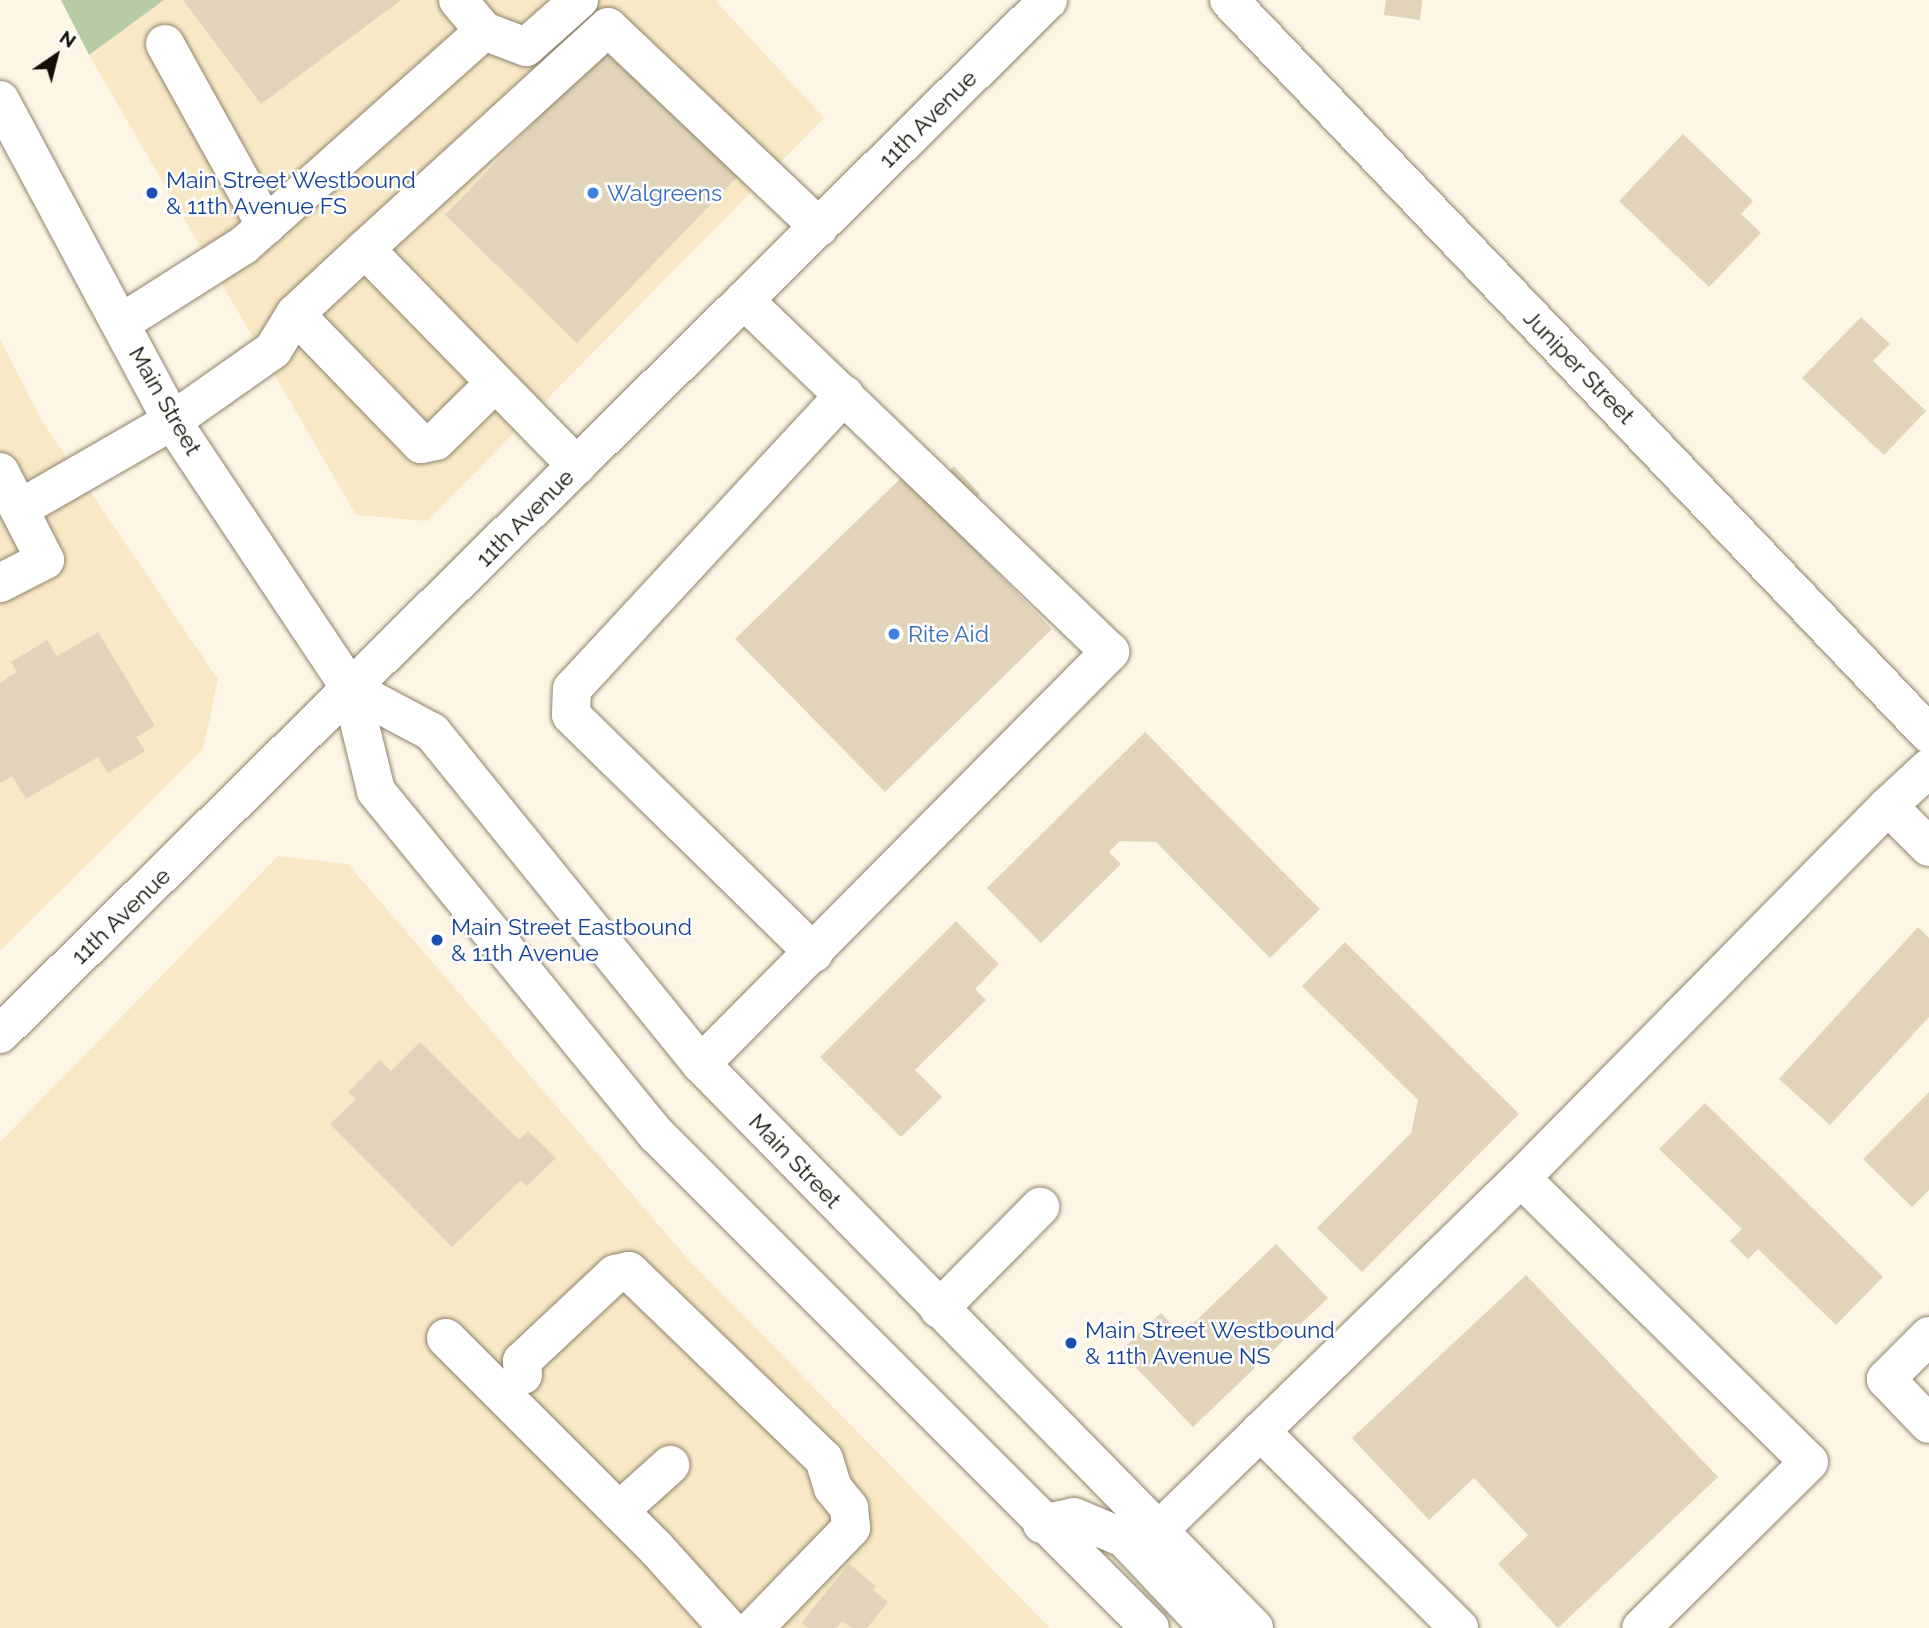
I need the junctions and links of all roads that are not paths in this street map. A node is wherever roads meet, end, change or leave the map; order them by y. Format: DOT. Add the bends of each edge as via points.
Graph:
graph roads {
  1 [pos="457,0"];
  2 [pos="579,0"];
  3 [pos="1048,0"];
  4 [pos="1230,0"];
  5 [pos="484,31"];
  6 [pos="165,44"];
  7 [pos="0,100"];
  8 [pos="266,226"];
  9 [pos="819,227"];
  10 [pos="365,249"];
  11 [pos="744,300"];
  12 [pos="295,314"];
  13 [pos="121,323"];
  14 [pos="495,383"];
  15 [pos="844,396"];
  16 [pos="173,421"];
  17 [pos="577,466"];
  18 [pos="6,486"];
  19 [pos="0,583"];
  20 [pos="351,689"];
  21 [pos="1929,734"];
  22 [pos="1929,768"];
  23 [pos="1888,806"];
  24 [pos="1929,847"];
  25 [pos="814,953"];
  26 [pos="4,1022"];
  27 [pos="701,1064"];
  28 [pos="1521,1178"];
  29 [pos="1040,1207"];
  30 [pos="939,1308"];
  31 [pos="1929,1336"];
  32 [pos="446,1338"];
  33 [pos="514,1385"];
  34 [pos="1929,1424"];
  35 [pos="1260,1431"];
  36 [pos="670,1465"];
  37 [pos="619,1511"];
  38 [pos="1042,1524"];
  39 [pos="1158,1531"];
  40 [pos="728,1628"];
  41 [pos="754,1628"];
  42 [pos="1150,1628"];
  43 [pos="1209,1628"];
  44 [pos="1254,1628"];
  45 [pos="1459,1628"];
  46 [pos="1641,1628"];
  1 -- 5 [label="main road"];
  2 -- 5 [label="main road" via="526,47"];
  3 -- 9 [label="main road, 11th Avenue"];
  4 -- 21 [label="main road, Juniper Street"];
  5 -- 8 [label="main road"];
  6 -- 8 [label="main road"];
  7 -- 13 [label="main road, Main Street"];
  8 -- 13 [label="main road" via="244,246"];
  9 -- 10 [label="main road" via="608,27"];
  9 -- 11 [label="main road, 11th Avenue"];
  10 -- 12 [label="main road"];
  10 -- 14 [label="main road"];
  11 -- 15 [label="main road"];
  11 -- 17 [label="main road, 11th Avenue"];
  12 -- 14 [label="main road" via="421,444 436,441"];
  12 -- 16 [label="main road" via="273,350"];
  13 -- 16 [label="main road, Main Street"];
  14 -- 17 [label="main road"];
  15 -- 25 [label="main road" via="572,689 571,715"];
  15 -- 25 [label="main road" via="1110,652"];
  16 -- 18 [label="main road"];
  16 -- 20 [label="main road, Main Street"];
  17 -- 20 [label="main road, 11th Avenue"];
  18 -- 19 [label="main road" via="45,560"];
  20 -- 26 [label="main road, 11th Avenue"];
  20 -- 27 [label="main road, Main Street" via="432,733"];
  20 -- 38 [label="main road, Main Street" via="376,791 657,1135"];
  22 -- 23 [label="main road"];
  23 -- 24 [label="main road"];
  23 -- 28 [label="main road"];
  25 -- 27 [label="main road"];
  27 -- 30 [label="main road, Main Street"];
  28 -- 35 [label="main road"];
  28 -- 46 [label="main road" via="1809,1462"];
  29 -- 30 [label="main road"];
  30 -- 39 [label="main road, Main Street"];
  31 -- 34 [label="main road" via="1886,1379"];
  32 -- 33 [label="main road"];
  33 -- 37 [label="main road"];
  33 -- 41 [label="main road" via="522,1361 615,1274 629,1271 824,1459 833,1488 849,1508 851,1528"];
  35 -- 39 [label="main road"];
  35 -- 45 [label="main road"];
  36 -- 37 [label="main road"];
  37 -- 40 [label="main road"];
  38 -- 42 [label="main road, Main Street"];
  38 -- 43 [label="main road" via="1074,1517 1124,1538"];
  39 -- 44 [label="main road, Main Street"];
}
